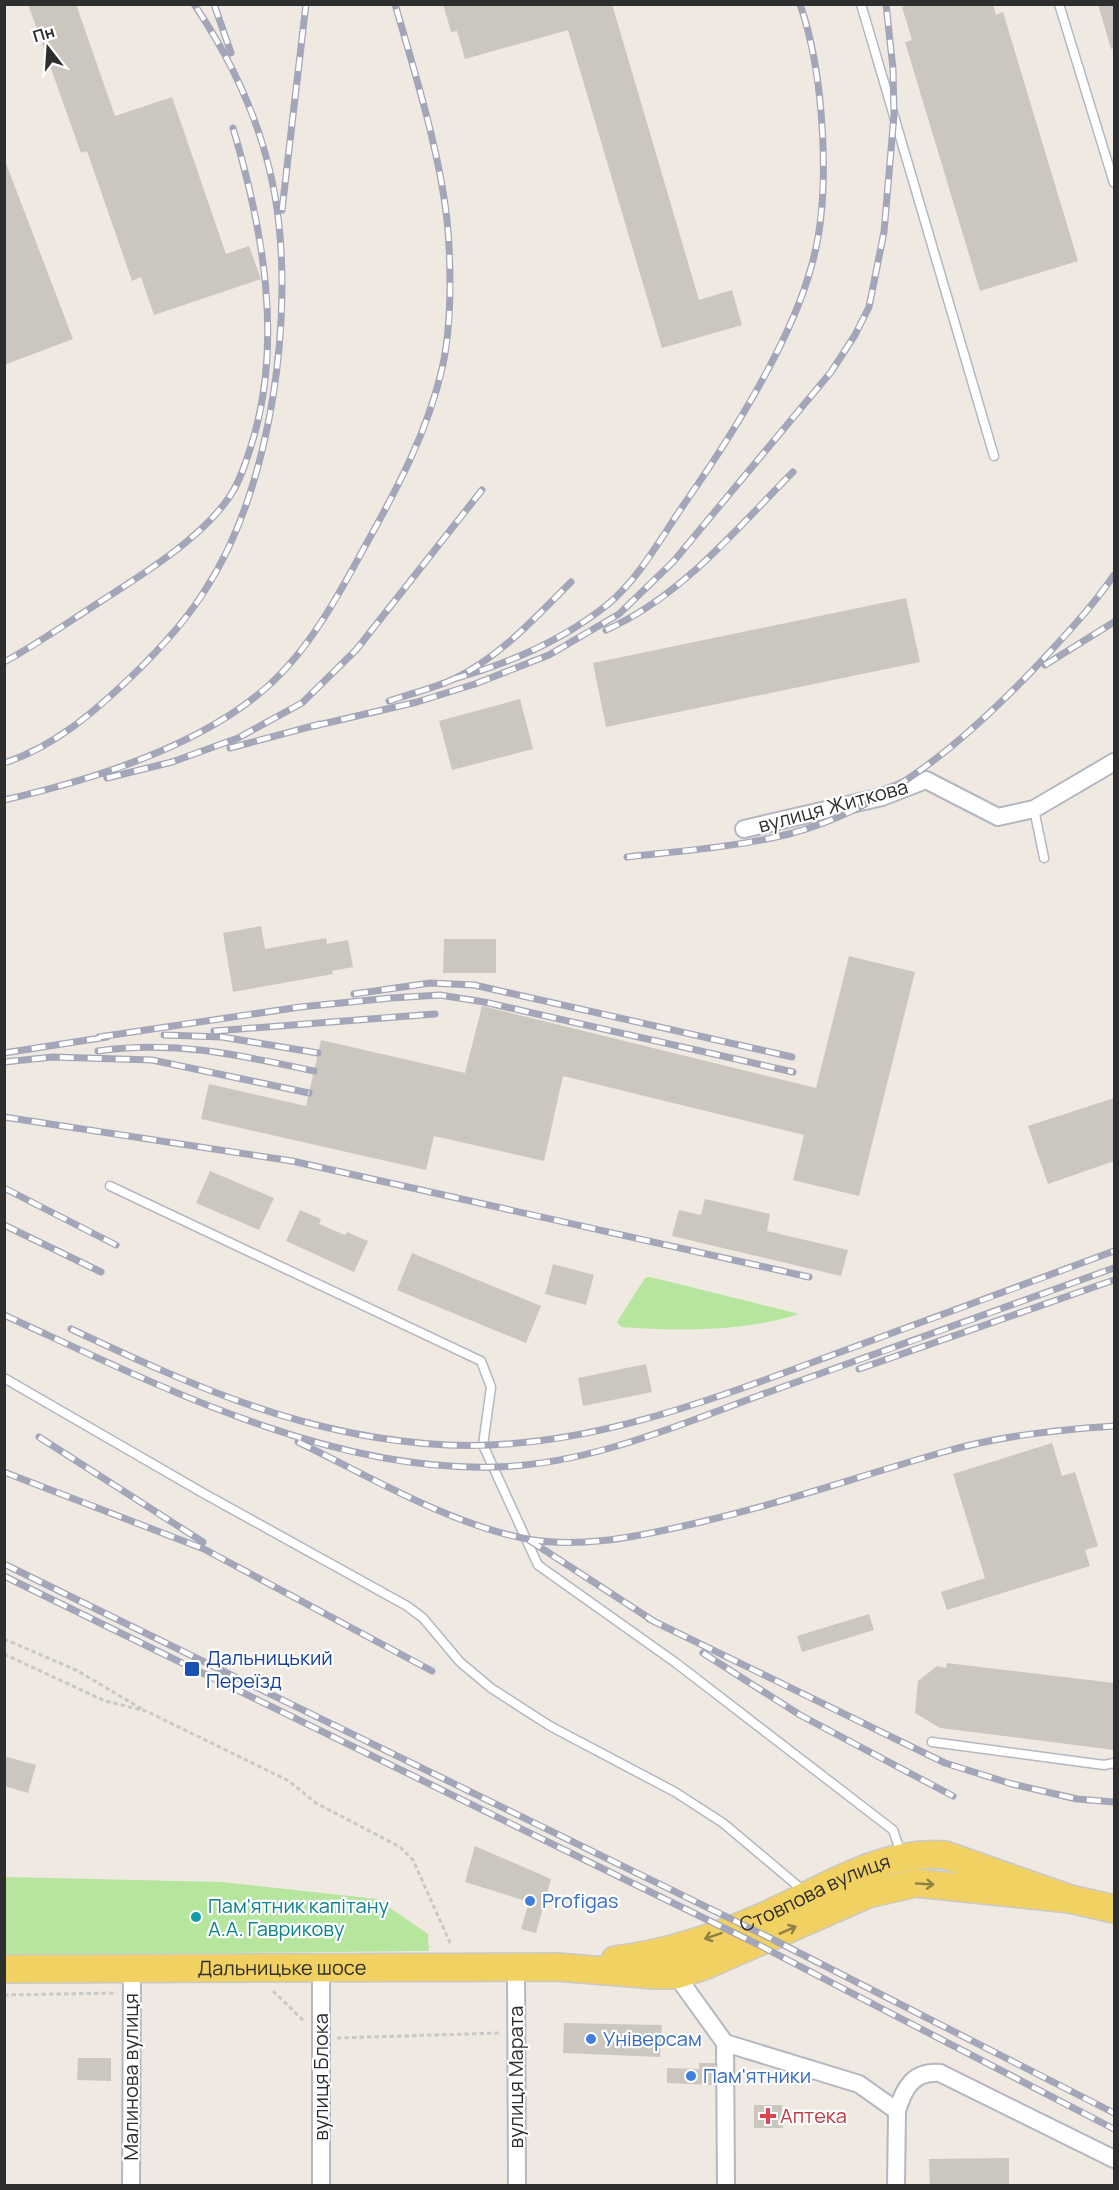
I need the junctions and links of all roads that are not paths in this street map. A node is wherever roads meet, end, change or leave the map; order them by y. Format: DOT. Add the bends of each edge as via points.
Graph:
graph roads {
  1 [pos="861,4"];
  2 [pos="1059,4"];
  3 [pos="1114,183"];
  4 [pos="994,456"];
  5 [pos="1114,762"];
  6 [pos="1034,809"];
  7 [pos="744,830"];
  8 [pos="1044,858"];
  9 [pos="110,1186"];
  10 [pos="4,1378"];
  11 [pos="932,1742"];
  12 [pos="1114,1763"];
  13 [pos="903,1856"];
  14 [pos="808,1895"];
  15 [pos="1070,1899"];
  16 [pos="1114,1909"];
  17 [pos="557,1967"];
  18 [pos="321,1968"];
  19 [pos="516,1968"];
  20 [pos="4,1969"];
  21 [pos="676,1975"];
  22 [pos="132,1981"];
  23 [pos="725,2043"];
  24 [pos="897,2111"];
  25 [pos="1114,2159"];
  26 [pos="131,2186"];
  27 [pos="321,2186"];
  28 [pos="517,2186"];
  29 [pos="726,2186"];
  30 [pos="896,2186"];
  1 -- 4 [label="lane"];
  2 -- 3 [label="lane"];
  5 -- 6 [label="street, вулиця Житкова"];
  6 -- 7 [label="street, вулиця Житкова" via="998,817 926,780 882,797"];
  6 -- 8 [label="lane"];
  9 -- 13 [label="lane" via="481,1361 491,1387 483,1444 538,1565 676,1663 893,1830"];
  10 -- 14 [label="lane" via="407,1606 423,1618 460,1662 491,1688 550,1726 675,1792 723,1823"];
  11 -- 12 [label="lane" via="1104,1765"];
  13 -- 14 [label="main road, Стовпова вулиця" via="856,1872"];
  13 -- 15 [label="main road, Стовпова вулиця" via="945,1855"];
  14 -- 17 [label="main road, Стовпова вулиця, one-way" via="729,1930 651,1956"];
  15 -- 16 [label="main road, Стовпова вулиця"];
  21 -- 15 [label="main road, Стовпова вулиця, one-way" via="868,1894 916,1883"];
  17 -- 19 [label="main road, Дальницьке шосе"];
  17 -- 21 [label="main road"];
  18 -- 19 [label="main road, Дальницьке шосе"];
  18 -- 22 [label="main road, Дальницьке шосе"];
  18 -- 27 [label="street, вулиця Блока"];
  19 -- 28 [label="street, вулиця Марата"];
  20 -- 22 [label="main road, Дальницьке шосе"];
  21 -- 23 [label="street"];
  22 -- 26 [label="street, Малинова вулиця"];
  23 -- 24 [label="street" via="859,2084"];
  23 -- 29 [label="street"];
  24 -- 25 [label="street" via="908,2084 918,2075 940,2073"];
  24 -- 30 [label="street"];
}
